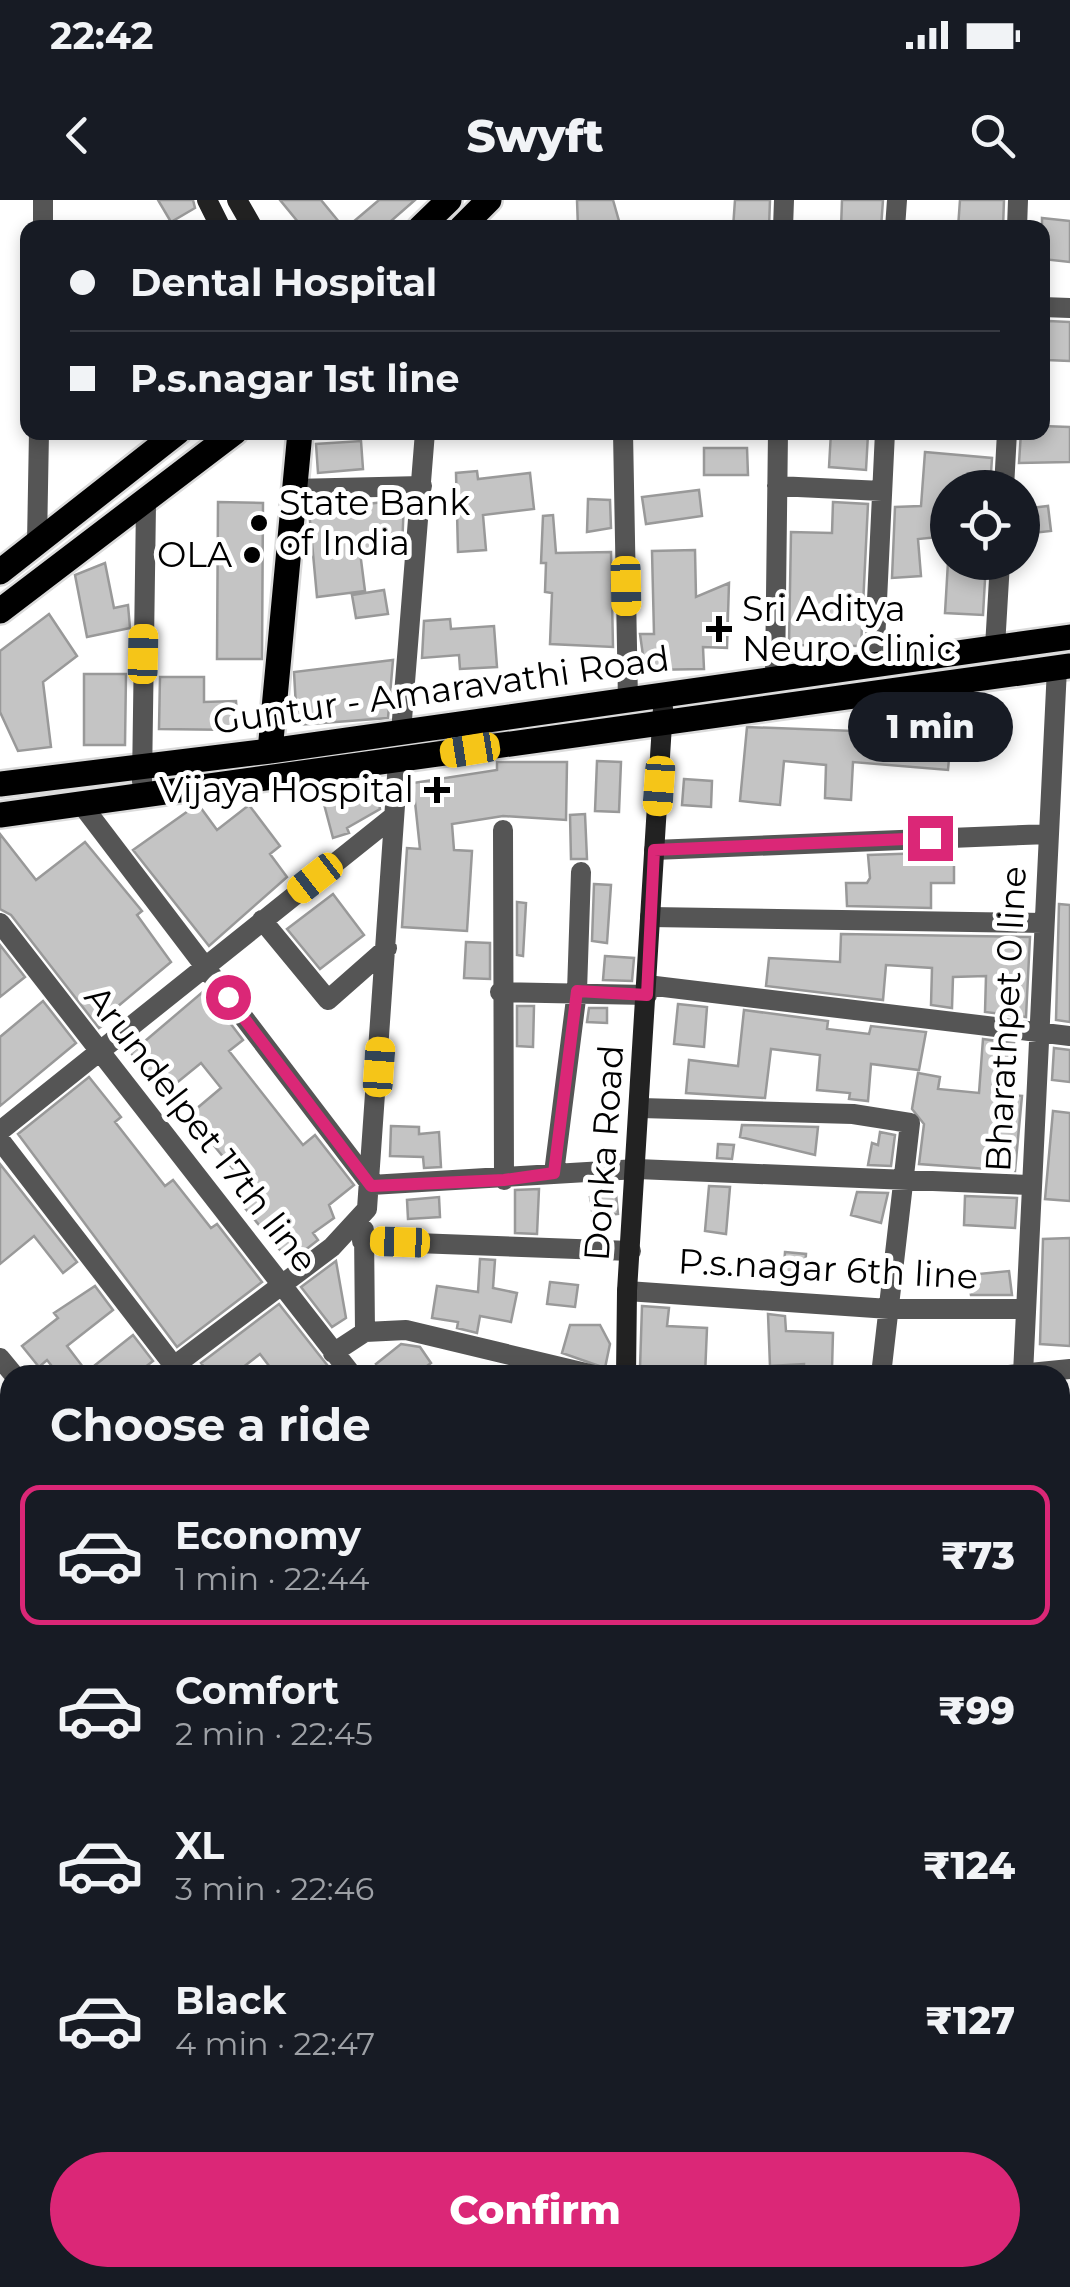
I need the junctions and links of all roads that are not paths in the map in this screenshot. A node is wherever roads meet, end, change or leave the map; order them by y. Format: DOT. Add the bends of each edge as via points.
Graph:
graph roads {
  1 [pos="448,200"];
  2 [pos="489,200"];
  3 [pos="428,220"];
  4 [pos="469,220"];
  5 [pos="39,440"];
  6 [pos="168,440"];
  7 [pos="225,440"];
  8 [pos="299,440"];
  9 [pos="425,440"];
  10 [pos="623,440"];
  11 [pos="778,440"];
  12 [pos="885,440"];
  13 [pos="1007,440"];
  14 [pos="1005,470"];
  15 [pos="422,486"];
  16 [pos="776,486"];
  17 [pos="293,489"];
  18 [pos="882,490"];
  19 [pos="146,504"];
  20 [pos="38,543"];
  21 [pos="0,572"];
  22 [pos="999,580"];
  23 [pos="0,611"];
  24 [pos="1070,637"];
  25 [pos="995,647"];
  26 [pos="874,664"];
  27 [pos="1063,667"];
  28 [pos="775,678"];
  29 [pos="664,696"];
  30 [pos="628,701"];
  31 [pos="663,722"];
  32 [pos="402,732"];
  33 [pos="270,751"];
  34 [pos="398,762"];
  35 [pos="141,766"];
  36 [pos="0,784"];
  37 [pos="143,796"];
  38 [pos="82,805"];
  39 [pos="0,815"];
  40 [pos="394,816"];
  41 [pos="502,830"];
  42 [pos="1049,834"];
  43 [pos="654,850"];
  44 [pos="581,872"];
  45 [pos="650,917"];
  46 [pos="262,920"];
  47 [pos="0,923"];
  48 [pos="1042,923"];
  49 [pos="387,948"];
  50 [pos="204,966"];
  51 [pos="647,990"];
  52 [pos="577,991"];
  53 [pos="500,992"];
  54 [pos="1036,1034"];
  55 [pos="1070,1036"];
  56 [pos="101,1051"];
  57 [pos="641,1108"];
  58 [pos="0,1131"];
  59 [pos="0,1140"];
  60 [pos="637,1169"];
  61 [pos="554,1173"];
  62 [pos="504,1180"];
  63 [pos="906,1181"];
  64 [pos="1030,1185"];
  65 [pos="371,1186"];
  66 [pos="366,1208"];
  67 [pos="362,1241"];
  68 [pos="630,1251"];
  69 [pos="279,1284"];
  70 [pos="627,1291"];
  71 [pos="890,1308"];
  72 [pos="1026,1309"];
  73 [pos="365,1332"];
  74 [pos="334,1353"];
  75 [pos="167,1365"];
  76 [pos="181,1365"];
  77 [pos="344,1365"];
  78 [pos="552,1365"];
  79 [pos="626,1365"];
  80 [pos="882,1365"];
  81 [pos="1023,1365"];
  1 -- 3 [label="main road"];
  2 -- 4 [label="main road"];
  5 -- 20 [label="street"];
  6 -- 20 [label="main road"];
  7 -- 19 [label="main road"];
  8 -- 17 [label="main road"];
  9 -- 15 [label="street"];
  10 -- 30 [label="street"];
  11 -- 16 [label="street"];
  12 -- 18 [label="street"];
  13 -- 14 [label="street"];
  15 -- 17 [label="street"];
  15 -- 32 [label="street"];
  16 -- 18 [label="street"];
  16 -- 28 [label="street"];
  17 -- 33 [label="main road"];
  18 -- 26 [label="street"];
  19 -- 23 [label="main road"];
  19 -- 35 [label="street"];
  20 -- 21 [label="main road"];
  22 -- 25 [label="street"];
  24 -- 25 [label="main road, Guntur - Amaravathi Road"];
  25 -- 26 [label="main road, Guntur - Amaravathi Road"];
  26 -- 28 [label="main road, Guntur - Amaravathi Road"];
  27 -- 31 [label="main road, Guntur - Amaravathi Road"];
  27 -- 42 [label="street, Bharathpet 0 line"];
  28 -- 29 [label="main road, Guntur - Amaravathi Road"];
  29 -- 30 [label="main road, Guntur - Amaravathi Road"];
  29 -- 31 [label="street, Donka Road"];
  30 -- 32 [label="main road, Guntur - Amaravathi Road"];
  31 -- 34 [label="main road, Guntur - Amaravathi Road"];
  31 -- 43 [label="street, Donka Road"];
  32 -- 33 [label="main road, Guntur - Amaravathi Road"];
  33 -- 35 [label="main road, Guntur - Amaravathi Road"];
  34 -- 37 [label="main road, Guntur - Amaravathi Road"];
  34 -- 40 [label="street"];
  35 -- 36 [label="main road, Guntur - Amaravathi Road"];
  35 -- 37 [label="street"];
  37 -- 38 [label="main road, Guntur - Amaravathi Road"];
  38 -- 39 [label="main road, Guntur - Amaravathi Road"];
  38 -- 50 [label="street"];
  40 -- 46 [label="street"];
  40 -- 49 [label="street"];
  41 -- 53 [label="street"];
  42 -- 43 [label="street"];
  42 -- 48 [label="street, Bharathpet 0 line"];
  43 -- 45 [label="street, Donka Road"];
  44 -- 52 [label="street"];
  45 -- 48 [label="street"];
  45 -- 51 [label="street, Donka Road"];
  46 -- 49 [label="street" via="328,1000"];
  46 -- 50 [label="street"];
  47 -- 56 [label="street, Arundelpet 17th line"];
  48 -- 54 [label="street, Bharathpet 0 line"];
  49 -- 65 [label="street"];
  50 -- 56 [label="street"];
  50 -- 65 [label="street"];
  51 -- 52 [label="street"];
  51 -- 54 [label="street"];
  51 -- 57 [label="street, Donka Road"];
  52 -- 53 [label="street"];
  52 -- 61 [label="street"];
  53 -- 62 [label="street"];
  54 -- 55 [label="street"];
  54 -- 64 [label="street, Bharathpet 0 line"];
  56 -- 58 [label="street"];
  56 -- 69 [label="street, Arundelpet 17th line"];
  57 -- 60 [label="street, Donka Road"];
  57 -- 63 [label="street" via="898,1119 912,1127"];
  59 -- 75 [label="street"];
  60 -- 61 [label="street"];
  60 -- 63 [label="street"];
  60 -- 68 [label="street, Donka Road"];
  61 -- 62 [label="street"];
  62 -- 65 [label="street"];
  63 -- 64 [label="street"];
  63 -- 71 [label="street"];
  64 -- 72 [label="street, Bharathpet 0 line"];
  65 -- 66 [label="street"];
  66 -- 67 [label="street"];
  66 -- 69 [label="street" via="332,1247"];
  67 -- 68 [label="street"];
  67 -- 73 [label="street"];
  68 -- 70 [label="street, Donka Road"];
  69 -- 74 [label="street, Arundelpet 17th line"];
  69 -- 76 [label="street"];
  70 -- 71 [label="street, P.s.nagar 6th line"];
  70 -- 79 [label="street, Donka Road"];
  71 -- 72 [label="street, P.s.nagar 6th line"];
  71 -- 80 [label="street"];
  72 -- 81 [label="street, Bharathpet 0 line"];
  73 -- 74 [label="street"];
  73 -- 78 [label="street" via="406,1330"];
  74 -- 77 [label="street, Arundelpet 17th line"];
}
